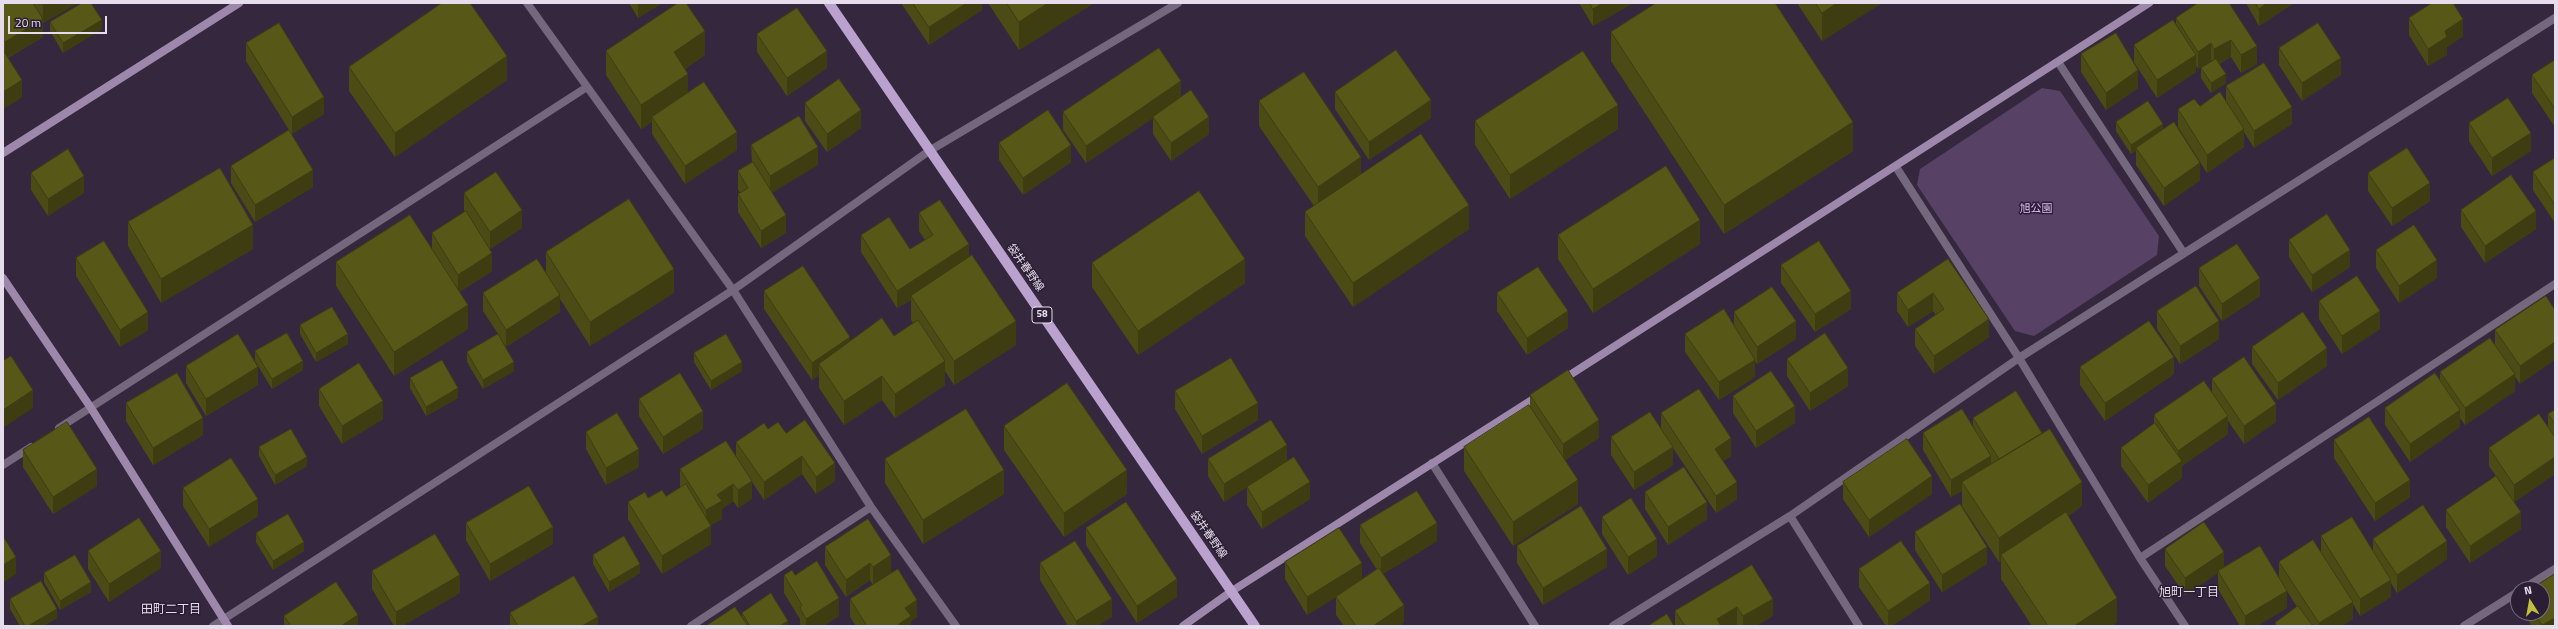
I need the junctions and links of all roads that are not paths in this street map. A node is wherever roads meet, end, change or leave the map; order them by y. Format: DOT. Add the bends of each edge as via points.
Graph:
graph roads {
  1 [pos="240,3"];
  2 [pos="527,3"];
  3 [pos="829,3"];
  4 [pos="1178,3"];
  5 [pos="2149,3"];
  6 [pos="2555,18"];
  7 [pos="2058,62"];
  8 [pos="587,87"];
  9 [pos="929,151"];
  10 [pos="3,153"];
  11 [pos="1896,167"];
  12 [pos="2183,252"];
  13 [pos="3,278"];
  14 [pos="2555,284"];
  15 [pos="733,290"];
  16 [pos="2019,358"];
  17 [pos="91,408"];
  18 [pos="53,432"];
  19 [pos="41,440"];
  20 [pos="1432,463"];
  21 [pos="3,465"];
  22 [pos="871,508"];
  23 [pos="1790,516"];
  24 [pos="2140,558"];
  25 [pos="2555,569"];
  26 [pos="2536,581"];
  27 [pos="1232,591"];
  28 [pos="2510,597"];
  29 [pos="226,622"];
  30 [pos="212,626"];
  31 [pos="691,626"];
  32 [pos="956,626"];
  33 [pos="1182,626"];
  34 [pos="1255,626"];
  35 [pos="1535,626"];
  36 [pos="1613,626"];
  37 [pos="1859,626"];
  38 [pos="2186,626"];
  39 [pos="2464,626"];
  1 -- 10 [label="street"];
  2 -- 8 [label="street"];
  3 -- 9 [label="main road, 袋井春野線 / 58"];
  4 -- 9 [label="street"];
  5 -- 7 [label="street"];
  6 -- 12 [label="street"];
  7 -- 11 [label="street"];
  7 -- 12 [label="street"];
  8 -- 15 [label="street"];
  8 -- 17 [label="street"];
  9 -- 15 [label="street"];
  9 -- 27 [label="main road, 袋井春野線 / 58"];
  11 -- 16 [label="street"];
  11 -- 20 [label="street"];
  12 -- 16 [label="street"];
  13 -- 17 [label="street"];
  14 -- 24 [label="street"];
  15 -- 22 [label="street"];
  15 -- 29 [label="street"];
  16 -- 23 [label="street"];
  16 -- 24 [label="street"];
  17 -- 18 [label="street"];
  17 -- 29 [label="street"];
  19 -- 21 [label="street"];
  20 -- 27 [label="street"];
  20 -- 35 [label="street"];
  22 -- 31 [label="street"];
  22 -- 32 [label="street"];
  23 -- 36 [label="street"];
  23 -- 37 [label="street"];
  24 -- 38 [label="street"];
  25 -- 26 [label="street"];
  27 -- 33 [label="street"];
  27 -- 34 [label="main road, 袋井春野線 / 58"];
  28 -- 39 [label="street"];
  29 -- 30 [label="street"];
}
